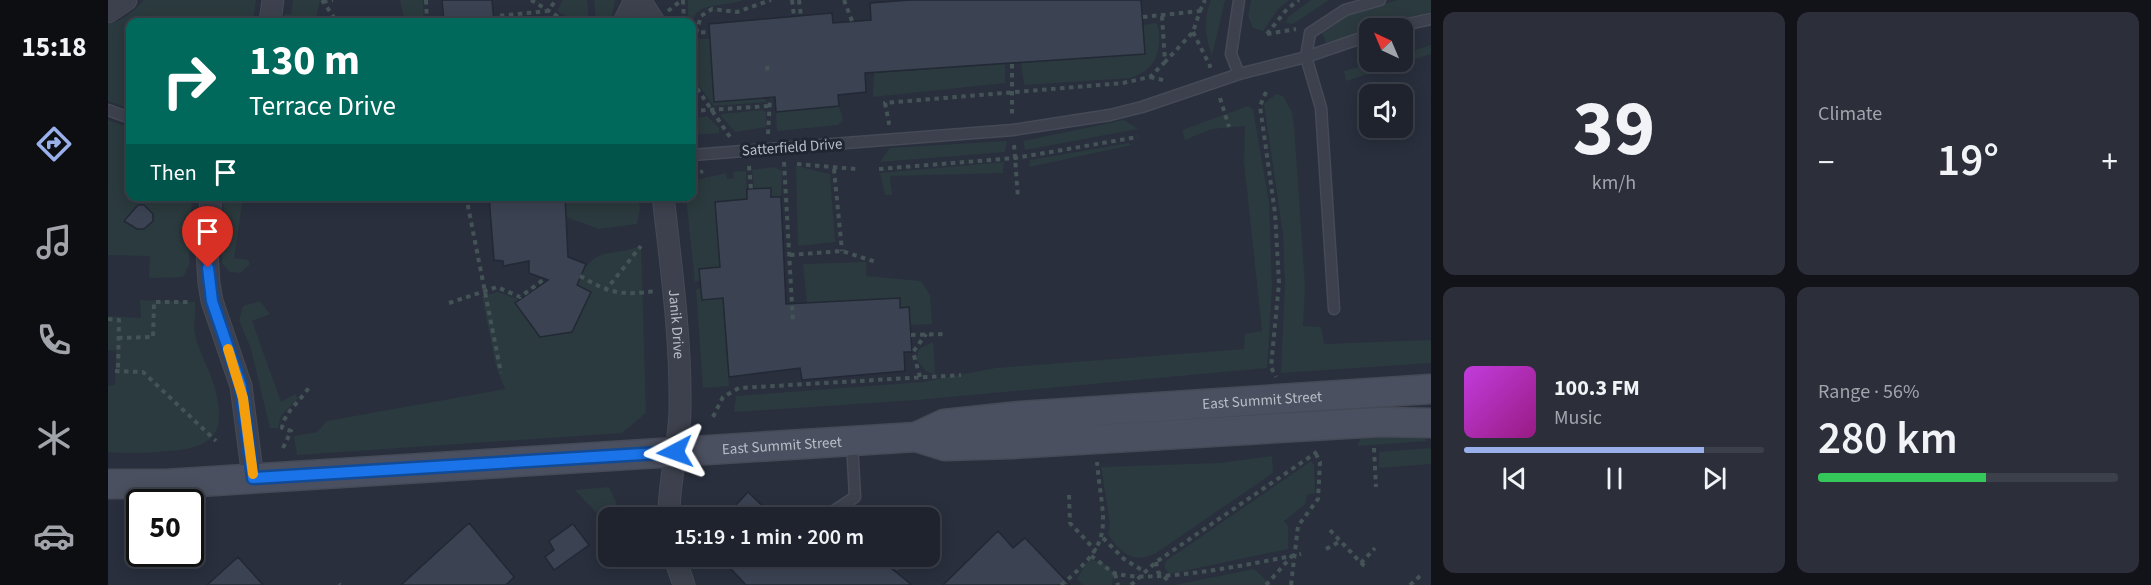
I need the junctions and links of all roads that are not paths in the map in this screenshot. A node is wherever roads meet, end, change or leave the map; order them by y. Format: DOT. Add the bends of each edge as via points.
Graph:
graph roads {
  1 [pos="126,0"];
  2 [pos="273,0"];
  3 [pos="1239,0"];
  4 [pos="1380,0"];
  5 [pos="635,1"];
  6 [pos="108,12"];
  7 [pos="271,18"];
  8 [pos="626,18"];
  9 [pos="651,18"];
  10 [pos="1431,19"];
  11 [pos="1413,23"];
  12 [pos="1359,39"];
  13 [pos="1306,57"];
  14 [pos="1239,74"];
  15 [pos="108,110"];
  16 [pos="126,117"];
  17 [pos="696,155"];
  18 [pos="211,201"];
  19 [pos="664,201"];
  20 [pos="1334,309"];
  21 [pos="1431,389"];
  22 [pos="1431,423"];
  23 [pos="916,437"];
  24 [pos="852,441"];
  25 [pos="675,452"];
  26 [pos="253,478"];
  27 [pos="108,484"];
  28 [pos="669,507"];
  29 [pos="840,507"];
  30 [pos="678,567"];
  31 [pos="684,585"];
  1 -- 6 [label="street"];
  2 -- 7 [label="street"];
  3 -- 14 [label="lane" via="1231,54"];
  4 -- 13 [label="lane" via="1345,10 1310,33"];
  5 -- 8 [label="street"];
  5 -- 9 [label="street"];
  10 -- 11 [label="lane"];
  12 -- 13 [label="lane, Satterfield Drive"];
  13 -- 14 [label="lane, Satterfield Drive"];
  13 -- 20 [label="lane" via="1321,108"];
  14 -- 17 [label="lane, Satterfield Drive" via="1110,115 1013,130"];
  15 -- 16 [label="lane"];
  18 -- 26 [label="street" via="209,283 241,386"];
  19 -- 25 [label="street, Janik Drive" via="681,406"];
  21 -- 23 [label="main road, East Summit Street" via="1020,416 944,424"];
  22 -- 23 [label="main road, East Summit Street" via="945,446"];
  23 -- 24 [label="main road, East Summit Street"];
  24 -- 25 [label="main road, East Summit Street"];
  24 -- 29 [label="lane" via="855,497"];
  25 -- 26 [label="main road, East Summit Street"];
  25 -- 28 [label="street, Janik Drive"];
  26 -- 27 [label="main road, East Summit Street"];
  30 -- 31 [label="street"];
}
